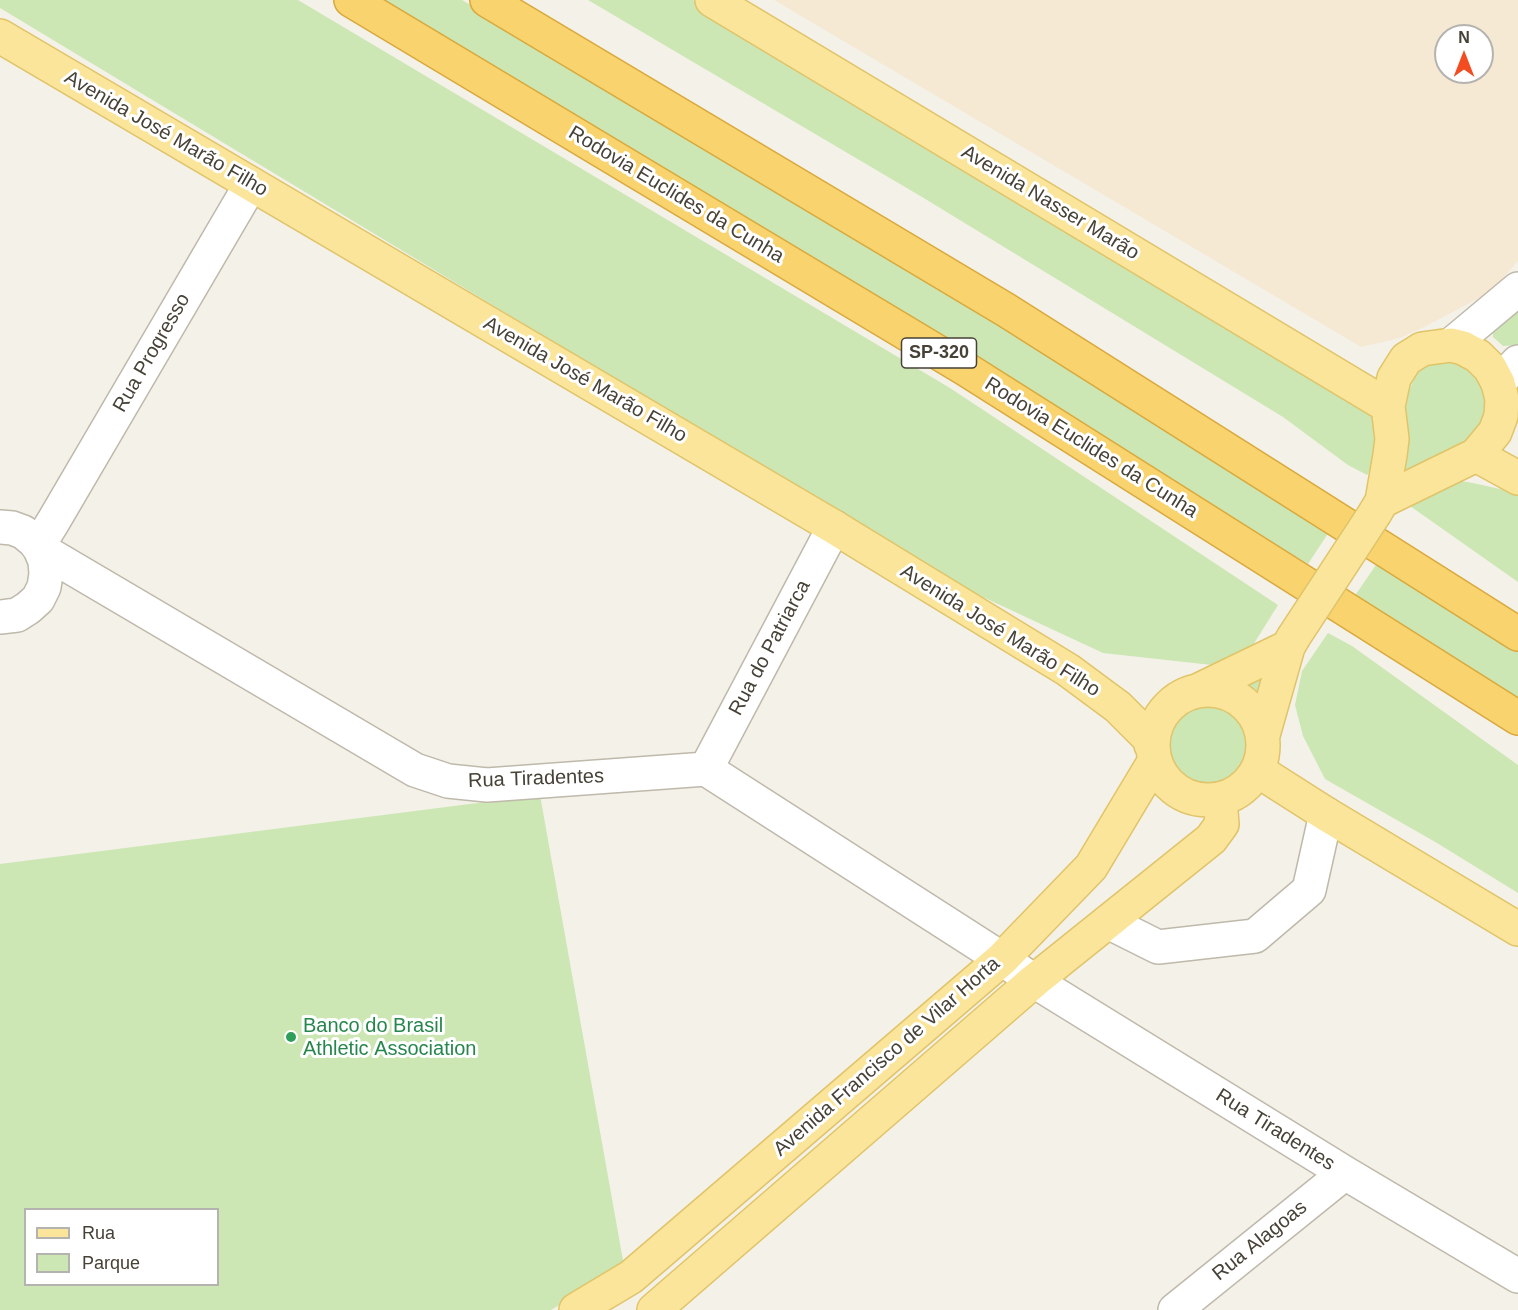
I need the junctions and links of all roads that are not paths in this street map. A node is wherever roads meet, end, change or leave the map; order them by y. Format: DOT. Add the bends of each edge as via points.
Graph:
graph roads {
  1 [pos="351,0"];
  2 [pos="487,0"];
  3 [pos="712,0"];
  4 [pos="0,36"];
  5 [pos="251,184"];
  6 [pos="1518,289"];
  7 [pos="1451,345"];
  8 [pos="1508,373"];
  9 [pos="1388,406"];
  10 [pos="1476,455"];
  11 [pos="1518,478"];
  12 [pos="1379,507"];
  13 [pos="834,527"];
  14 [pos="31,535"];
  15 [pos="0,617"];
  16 [pos="1518,634"];
  17 [pos="1291,643"];
  18 [pos="1199,690"];
  19 [pos="1518,718"];
  20 [pos="1263,735"];
  21 [pos="1153,753"];
  22 [pos="706,769"];
  23 [pos="1257,770"];
  24 [pos="1220,800"];
  25 [pos="1326,814"];
  26 [pos="1108,922"];
  27 [pos="1518,929"];
  28 [pos="1002,958"];
  29 [pos="1034,981"];
  30 [pos="904,1042"];
  31 [pos="928,1073"];
  32 [pos="754,1172"];
  33 [pos="1345,1173"];
  34 [pos="779,1202"];
  35 [pos="1518,1276"];
  36 [pos="576,1310"];
  37 [pos="654,1310"];
  38 [pos="1175,1310"];
  1 -- 19 [label="highway, Rodovia Euclides da Cunha / SP-320" via="964,368"];
  2 -- 16 [label="highway" via="1006,310"];
  3 -- 9 [label="main road, Avenida Nasser Marão"];
  4 -- 5 [label="main road, Avenida José Marão Filho"];
  5 -- 13 [label="main road, Avenida José Marão Filho"];
  5 -- 14 [label="street, Rua Progresso"];
  6 -- 7 [label="street"];
  7 -- 8 [label="main road" via="1478,356 1490,368"];
  7 -- 9 [label="main road" via="1422,349 1406,359 1394,378"];
  8 -- 10 [label="main road" via="1495,432"];
  9 -- 12 [label="main road" via="1392,439"];
  10 -- 11 [label="main road"];
  10 -- 12 [label="main road"];
  12 -- 17 [label="main road, bridge"];
  13 -- 21 [label="main road, Avenida José Marão Filho" via="1068,670 1118,707 1151,740"];
  13 -- 22 [label="street, Rua do Patriarca"];
  14 -- 15 [label="street" via="45,561 44,587 28,608 17,615"];
  14 -- 22 [label="street, Rua Tiradentes" via="415,770 448,781 487,785"];
  17 -- 18 [label="main road"];
  17 -- 20 [label="main road"];
  18 -- 20 [label="main road" via="1216,690 1246,705"];
  18 -- 21 [label="main road" via="1184,695 1160,716 1154,730"];
  20 -- 23 [label="main road" via="1263,753"];
  21 -- 24 [label="main road" via="1164,780 1179,794 1199,801"];
  21 -- 28 [label="main road, Avenida Francisco de Vilar Horta" via="1091,867"];
  22 -- 28 [label="street"];
  23 -- 24 [label="main road" via="1236,794"];
  23 -- 25 [label="main road"];
  24 -- 26 [label="main road, Avenida Francisco de Vilar Horta" via="1222,824 1211,839"];
  25 -- 26 [label="street" via="1309,890 1255,936 1158,947"];
  25 -- 27 [label="main road"];
  26 -- 29 [label="main road, Avenida Francisco de Vilar Horta"];
  28 -- 29 [label="street, Rua Tiradentes"];
  28 -- 30 [label="main road, Avenida Francisco de Vilar Horta"];
  29 -- 31 [label="main road, Avenida Francisco de Vilar Horta"];
  29 -- 33 [label="street, Rua Tiradentes"];
  30 -- 31 [label="main road"];
  30 -- 32 [label="main road, Avenida Francisco de Vilar Horta"];
  31 -- 34 [label="main road, Avenida Francisco de Vilar Horta"];
  32 -- 34 [label="main road"];
  32 -- 36 [label="main road, Avenida Francisco de Vilar Horta" via="631,1277"];
  33 -- 35 [label="street, Rua Tiradentes"];
  33 -- 38 [label="street, Rua Alagoas"];
  34 -- 37 [label="main road, Avenida Francisco de Vilar Horta"];
}
